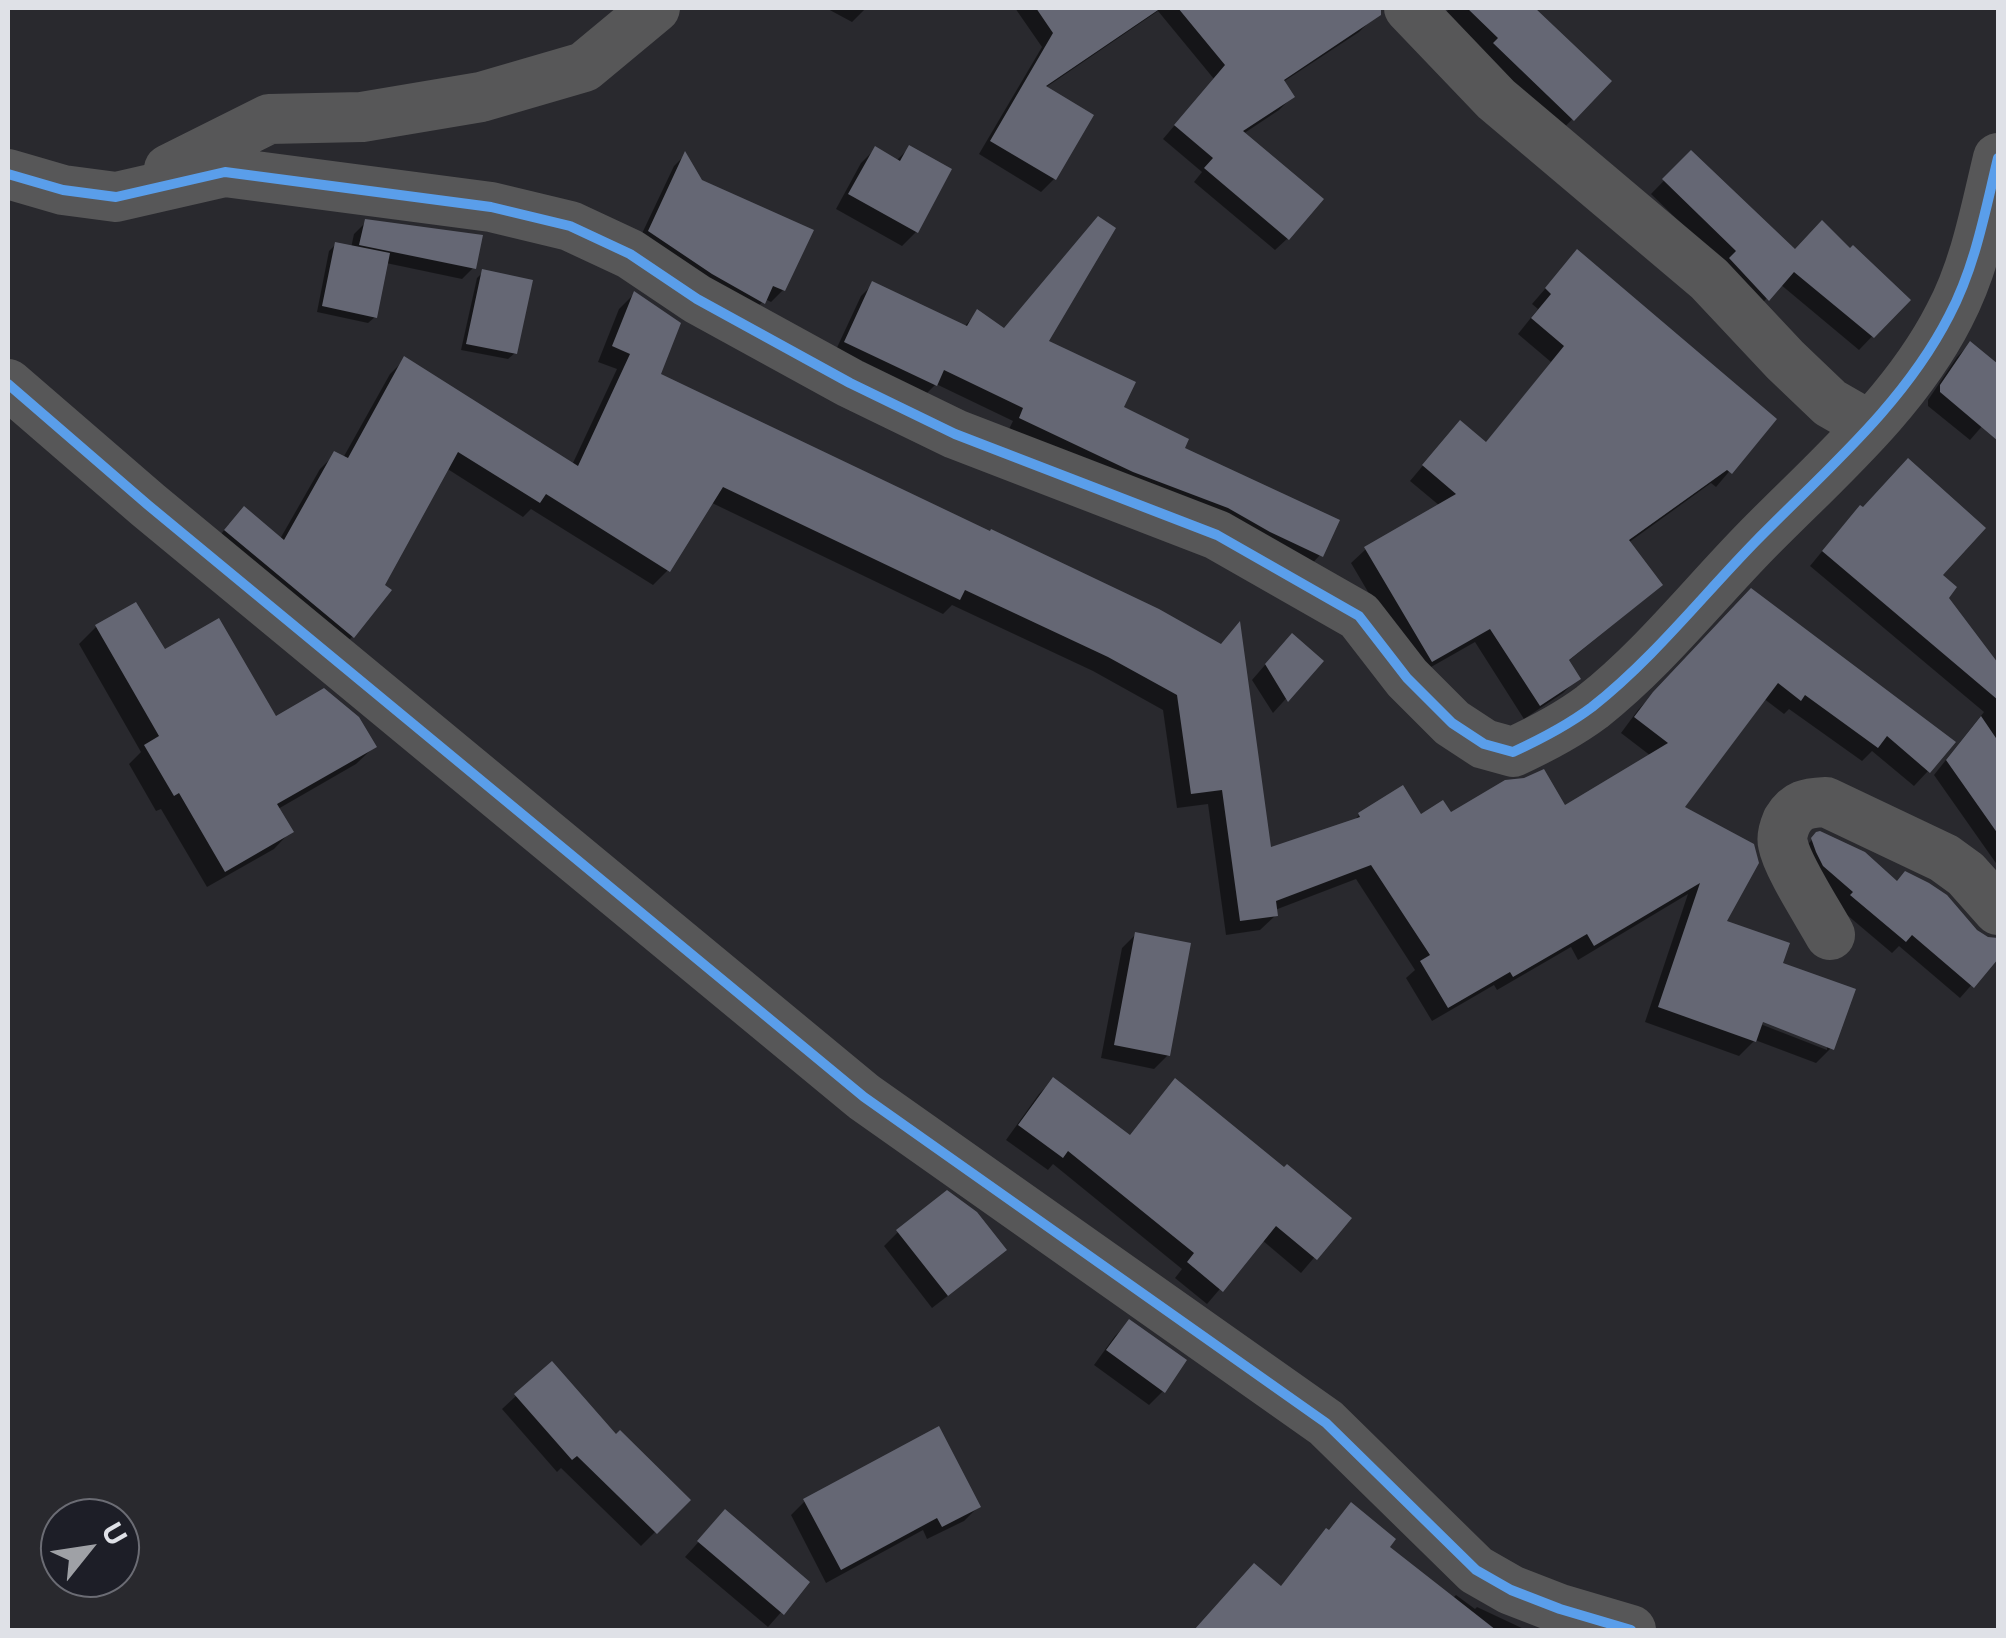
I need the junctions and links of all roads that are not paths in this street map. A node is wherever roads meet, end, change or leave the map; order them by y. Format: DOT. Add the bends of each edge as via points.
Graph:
graph roads {
  1 [pos="655,8"];
  2 [pos="1409,8"];
  3 [pos="1998,158"];
  4 [pos="8,174"];
  5 [pos="116,196"];
  6 [pos="8,384"];
  7 [pos="1870,426"];
  8 [pos="1998,910"];
  9 [pos="1830,935"];
  10 [pos="1631,1630"];
  1 -- 5 [label="street" via="584,67 481,97 362,117 268,119"];
  2 -- 7 [label="street" via="1496,99 1708,279 1830,403"];
  3 -- 7 [label="street" via="1971,270 1949,317"];
  4 -- 5 [label="street"];
  5 -- 7 [label="street" via="225,172 491,207 570,226 850,383 955,434 1218,535 1359,616 1452,723 1512,752 1590,708 1635,668"];
  6 -- 10 [label="street" via="864,1097 1326,1422 1476,1570 1560,1609"];
  8 -- 9 [label="street" via="1944,858 1826,802 1806,803 1794,810 1782,842"];
}
